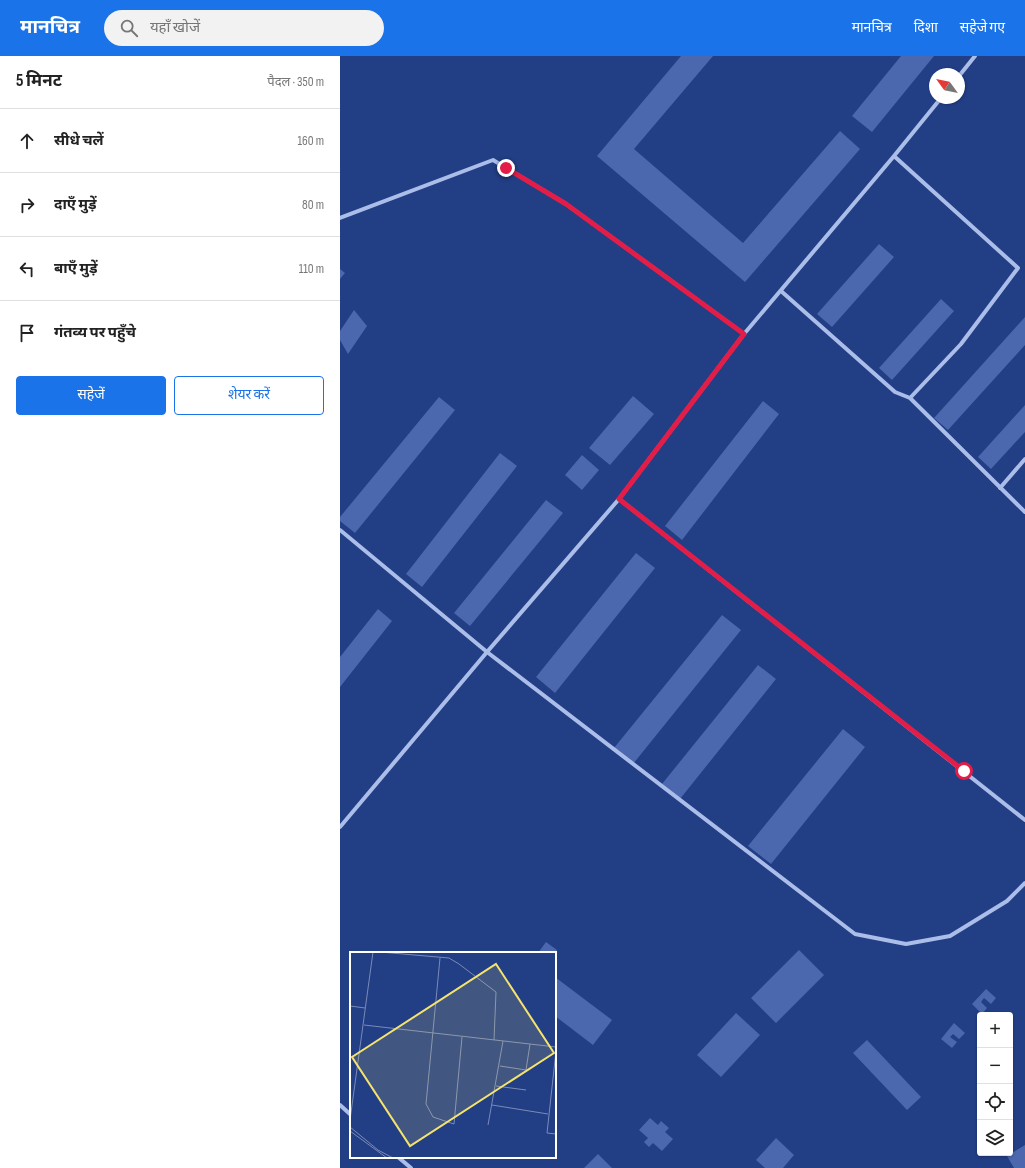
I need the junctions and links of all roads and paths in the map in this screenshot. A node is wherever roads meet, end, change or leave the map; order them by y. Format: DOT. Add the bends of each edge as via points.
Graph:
graph roads {
  1 [pos="975,56"];
  2 [pos="965,68"];
  3 [pos="936,104"];
  4 [pos="894,156"];
  5 [pos="340,218"];
  6 [pos="781,291"];
  7 [pos="744,334"];
  8 [pos="910,398"];
  9 [pos="1025,459"];
  10 [pos="1000,488"];
  11 [pos="619,499"];
  12 [pos="1025,512"];
  13 [pos="340,530"];
  14 [pos="487,652"];
  15 [pos="1025,820"];
  16 [pos="340,827"];
  17 [pos="1025,883"];
  18 [pos="340,1106"];
  19 [pos="350,1114"];
  20 [pos="399,1158"];
  21 [pos="411,1168"];
  1 -- 2 [label="street"];
  3 -- 4 [label="street"];
  4 -- 6 [label="street"];
  4 -- 8 [label="street" via="1018,268 961,344"];
  5 -- 7 [label="street" via="493,160 566,204"];
  6 -- 7 [label="street"];
  6 -- 8 [label="street" via="895,392"];
  7 -- 11 [label="street"];
  8 -- 10 [label="street"];
  9 -- 10 [label="street"];
  10 -- 12 [label="street"];
  11 -- 14 [label="street"];
  11 -- 15 [label="street"];
  13 -- 14 [label="street"];
  14 -- 16 [label="street"];
  14 -- 17 [label="street" via="855,934 906,944 950,936 1007,901"];
  18 -- 19 [label="street"];
  20 -- 21 [label="street"];
}
